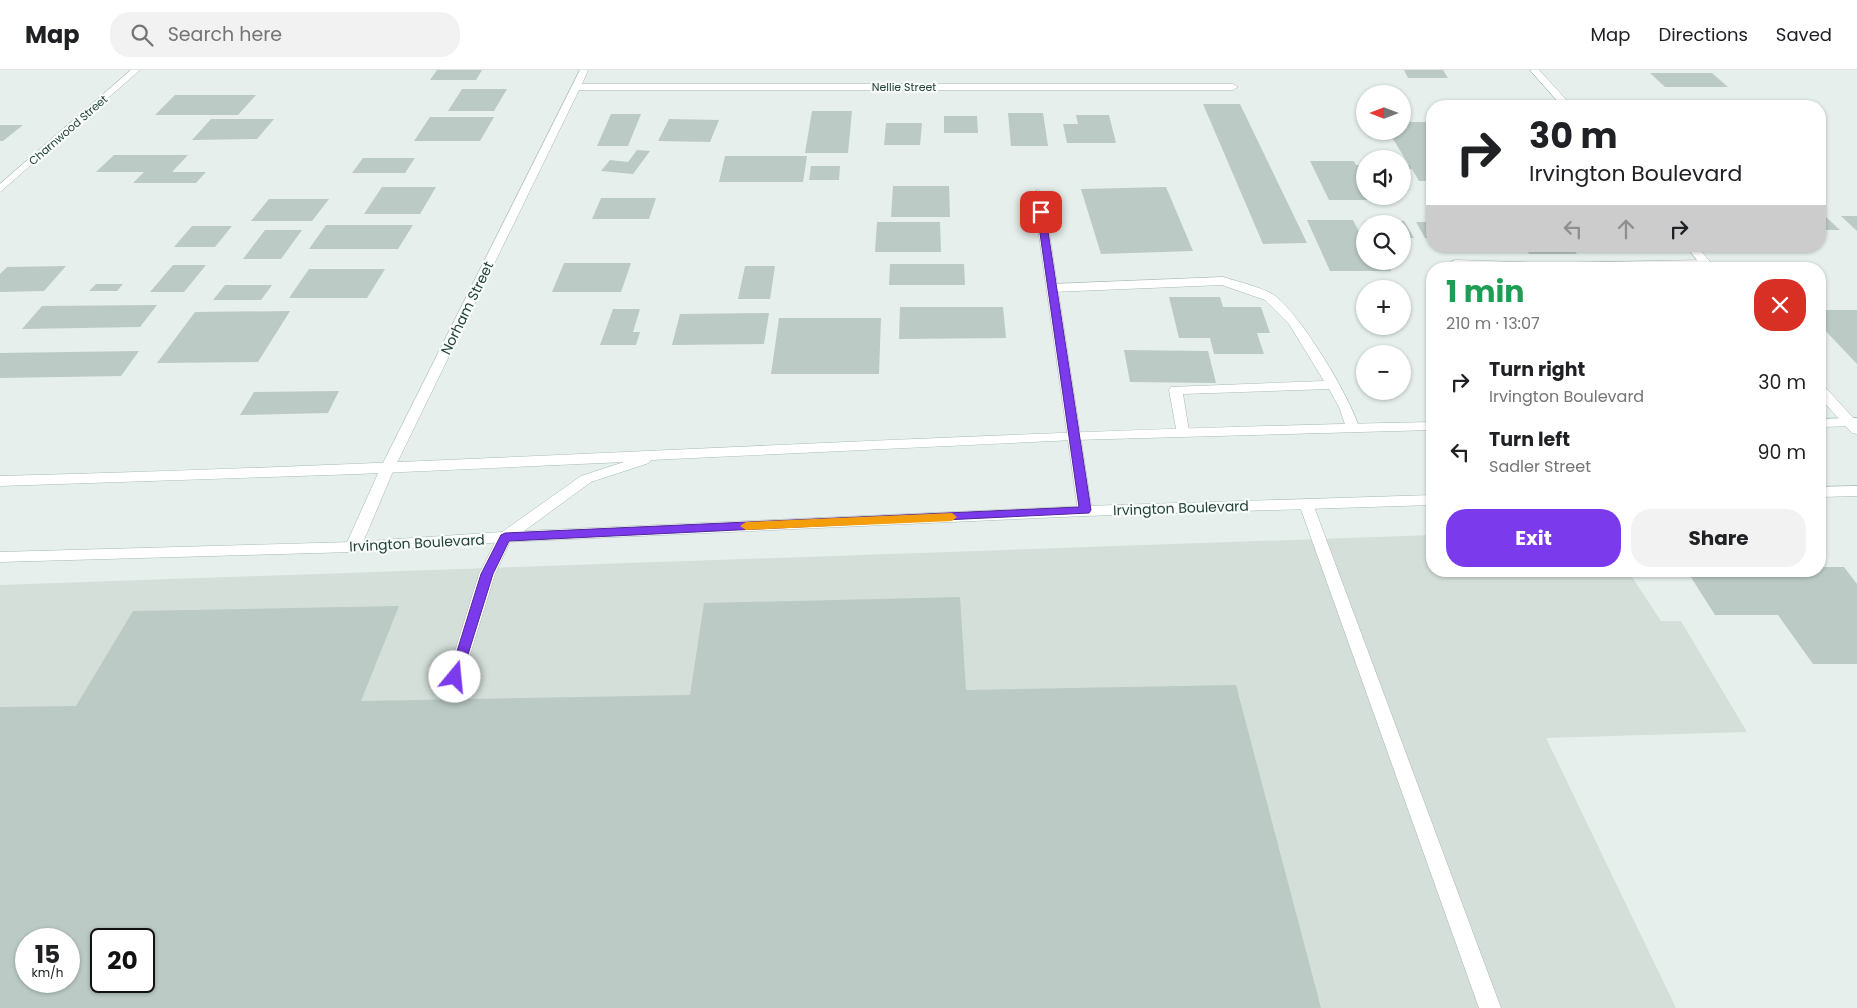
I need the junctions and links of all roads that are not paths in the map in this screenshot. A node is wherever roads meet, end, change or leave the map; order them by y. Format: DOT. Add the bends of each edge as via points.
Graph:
graph roads {
  1 [pos="136,70"];
  2 [pos="584,70"];
  3 [pos="1534,70"];
  4 [pos="576,87"];
  5 [pos="1233,87"];
  6 [pos="1562,100"];
  7 [pos="0,190"];
  8 [pos="1038,194"];
  9 [pos="1696,252"];
  10 [pos="1705,262"];
  11 [pos="1052,288"];
  12 [pos="1332,385"];
  13 [pos="1826,396"];
  14 [pos="1826,423"];
  15 [pos="1855,425"];
  16 [pos="1426,426"];
  17 [pos="1352,427"];
  18 [pos="1182,431"];
  19 [pos="1074,435"];
  20 [pos="666,454"];
  21 [pos="386,469"];
  22 [pos="0,481"];
  23 [pos="1826,492"];
  24 [pos="1857,492"];
  25 [pos="1426,500"];
  26 [pos="1306,504"];
  27 [pos="1085,510"];
  28 [pos="505,537"];
  29 [pos="353,547"];
  30 [pos="0,557"];
  31 [pos="455,677"];
  32 [pos="1490,1008"];
  1 -- 7 [label="street, Charnwood Street"];
  2 -- 4 [label="street, Norham Street"];
  3 -- 6 [label="street"];
  4 -- 5 [label="street, Nellie Street"];
  4 -- 21 [label="street, Norham Street"];
  8 -- 11 [label="street"];
  9 -- 10 [label="street"];
  11 -- 12 [label="street" via="1222,281 1269,297 1294,322"];
  11 -- 19 [label="street"];
  12 -- 17 [label="street" via="1346,407"];
  12 -- 18 [label="street" via="1176,390"];
  13 -- 15 [label="street"];
  14 -- 15 [label="street"];
  16 -- 17 [label="street"];
  17 -- 18 [label="street"];
  18 -- 19 [label="street"];
  19 -- 20 [label="street"];
  19 -- 27 [label="street"];
  20 -- 21 [label="street"];
  20 -- 28 [label="street" via="586,479"];
  21 -- 22 [label="street"];
  21 -- 29 [label="street, Norham Street"];
  23 -- 24 [label="street"];
  25 -- 26 [label="street, Irvington Boulevard"];
  26 -- 27 [label="street, Irvington Boulevard"];
  26 -- 32 [label="street"];
  27 -- 28 [label="street, Irvington Boulevard"];
  28 -- 29 [label="street, Irvington Boulevard"];
  28 -- 31 [label="street" via="487,574"];
  29 -- 30 [label="street, Irvington Boulevard"];
}
